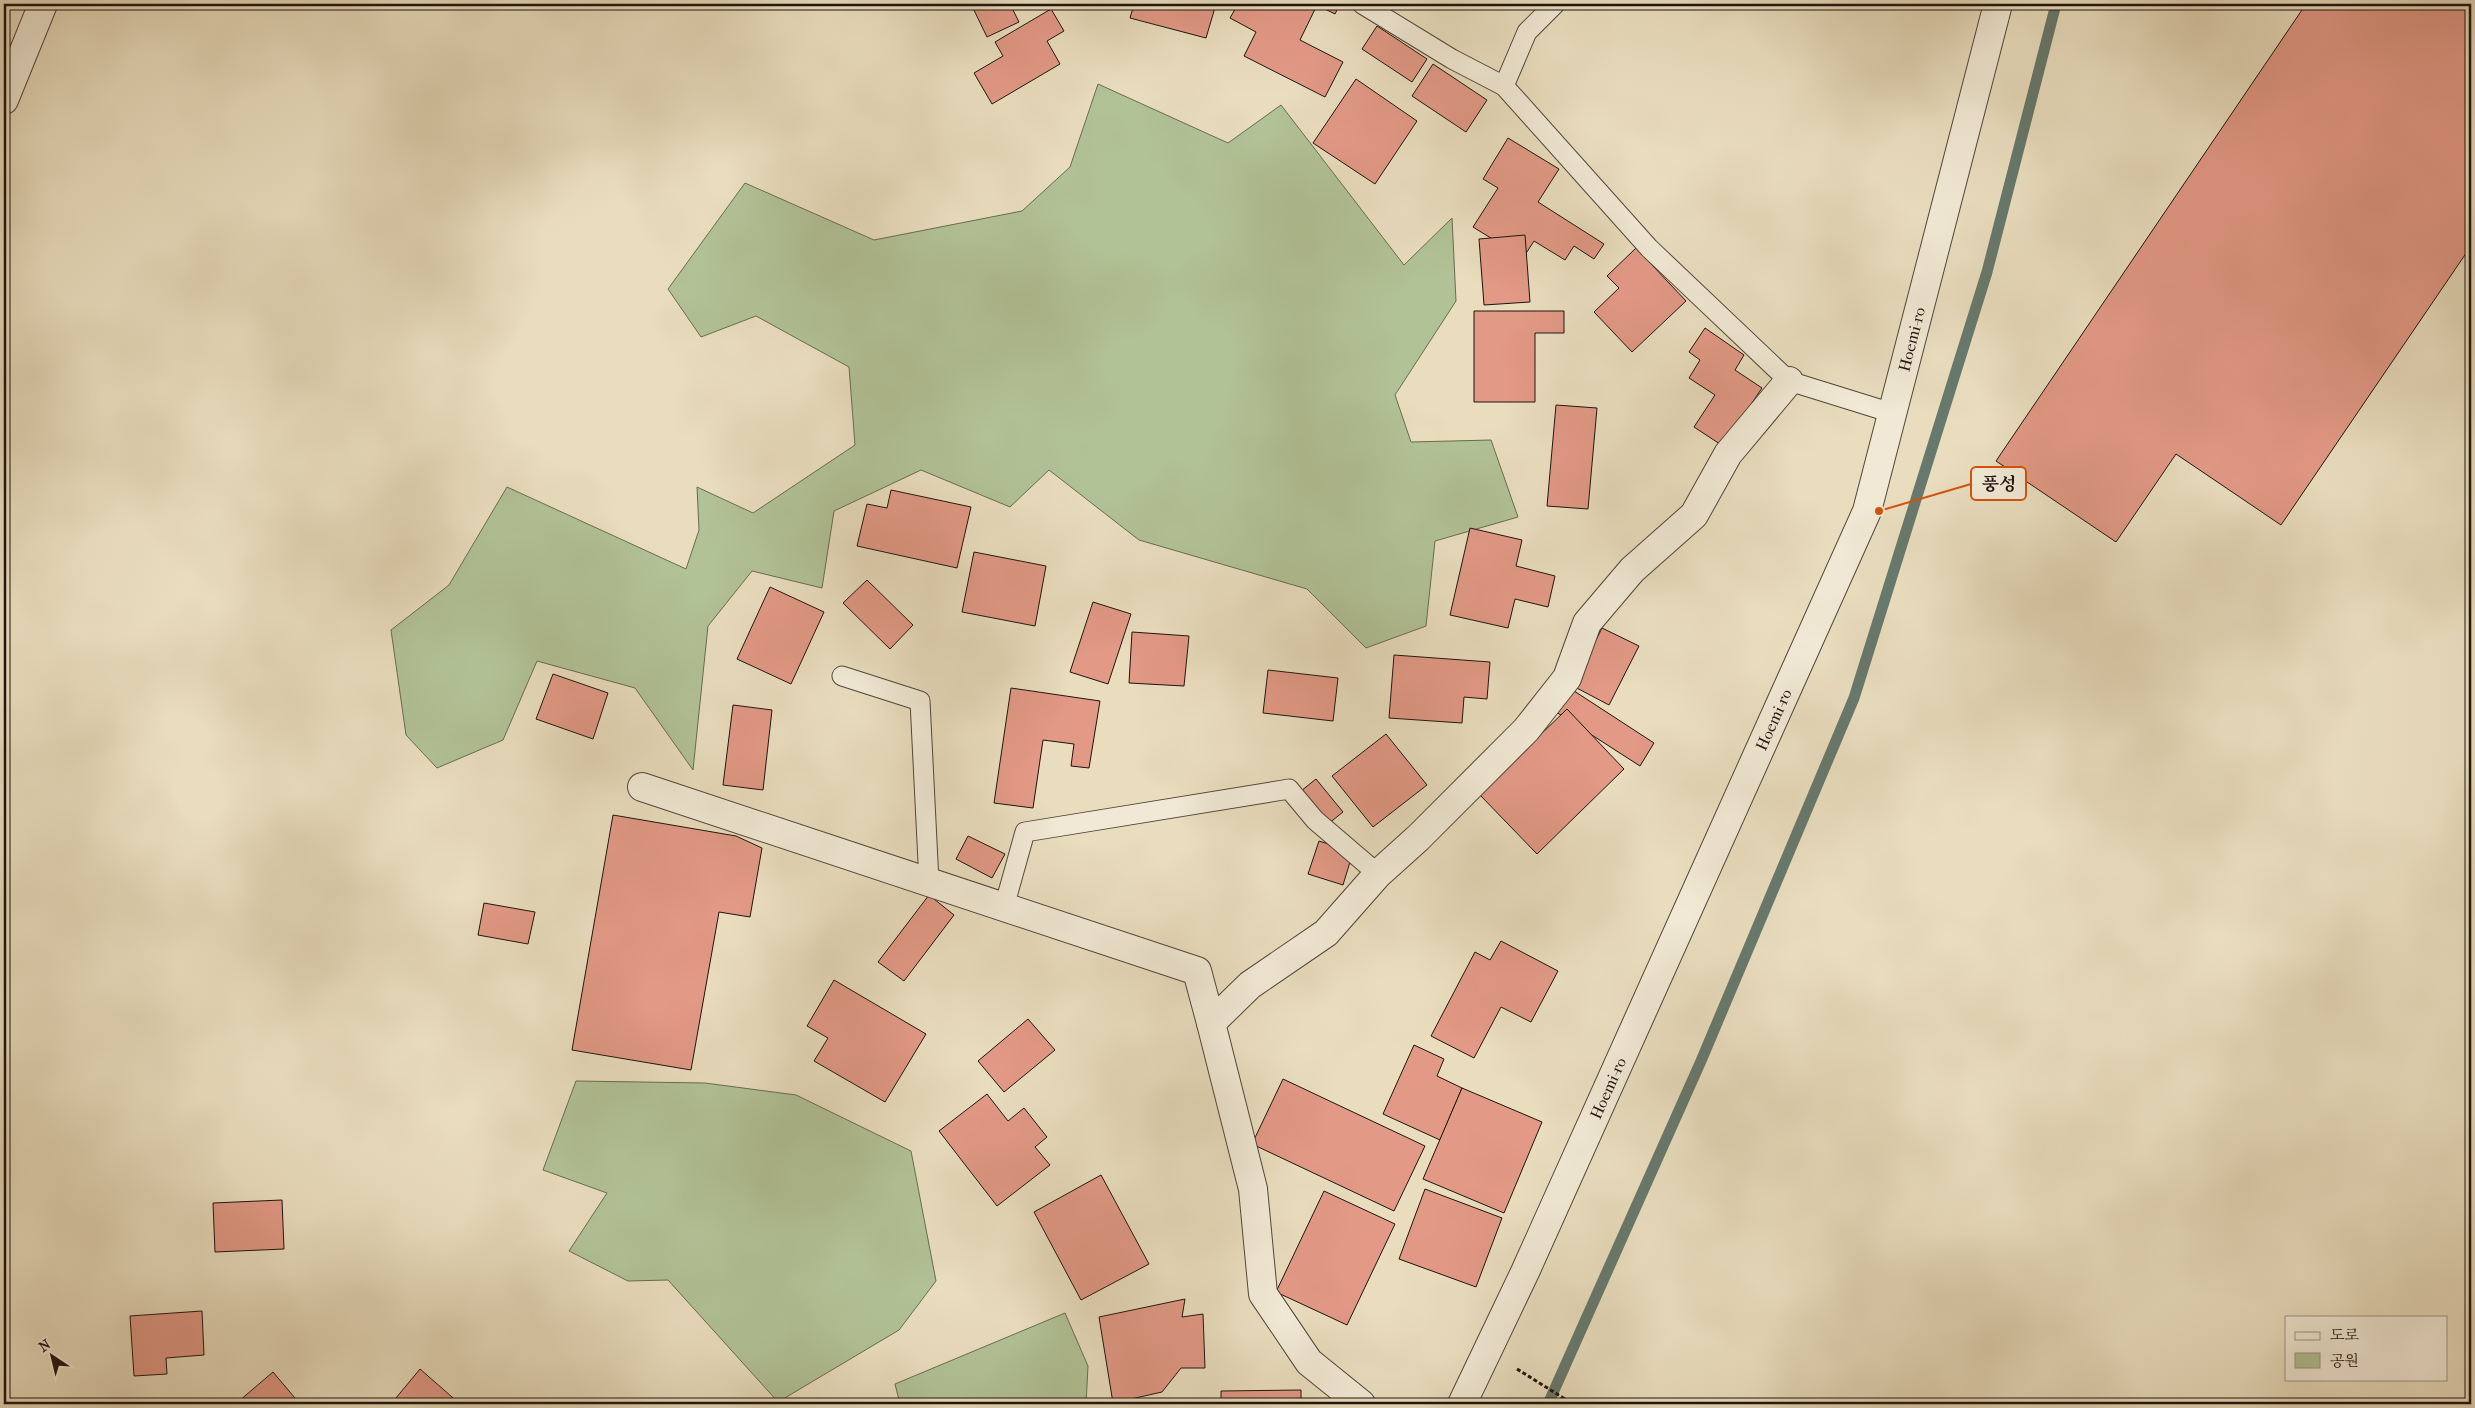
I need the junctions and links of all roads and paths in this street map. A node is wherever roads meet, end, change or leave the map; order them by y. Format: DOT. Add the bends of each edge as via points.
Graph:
graph roads {
  1 [pos="43,4"];
  2 [pos="1362,4"];
  3 [pos="1555,4"];
  4 [pos="1998,4"];
  5 [pos="1504,86"];
  6 [pos="4,100"];
  7 [pos="1789,381"];
  8 [pos="1892,413"];
  9 [pos="842,676"];
  10 [pos="642,787"];
  11 [pos="1378,874"];
  12 [pos="929,882"];
  13 [pos="1004,907"];
  14 [pos="1211,1023"];
  15 [pos="1540,1383"];
  16 [pos="1361,1404"];
  17 [pos="1462,1404"];
  18 [pos="1573,1404"];
  1 -- 6 [label="street"];
  2 -- 5 [label="lane" via="1452,59"];
  3 -- 5 [label="lane" via="1527,32"];
  4 -- 8 [label="street, Hoemi-ro"];
  5 -- 7 [label="lane" via="1649,248"];
  7 -- 8 [label="lane"];
  7 -- 11 [label="street" via="1728,454 1694,515 1632,570 1587,623 1566,678 1526,730"];
  8 -- 17 [label="street, Hoemi-ro" via="1866,511 1525,1272"];
  9 -- 12 [label="lane" via="920,702"];
  10 -- 12 [label="street"];
  11 -- 13 [label="lane" via="1315,820 1289,790 1025,832"];
  11 -- 14 [label="street" via="1326,933 1250,985"];
  12 -- 13 [label="street"];
  13 -- 14 [label="street" via="1197,971"];
  14 -- 16 [label="street" via="1253,1189 1263,1294 1309,1362"];
  15 -- 18 [label="path"];
}
